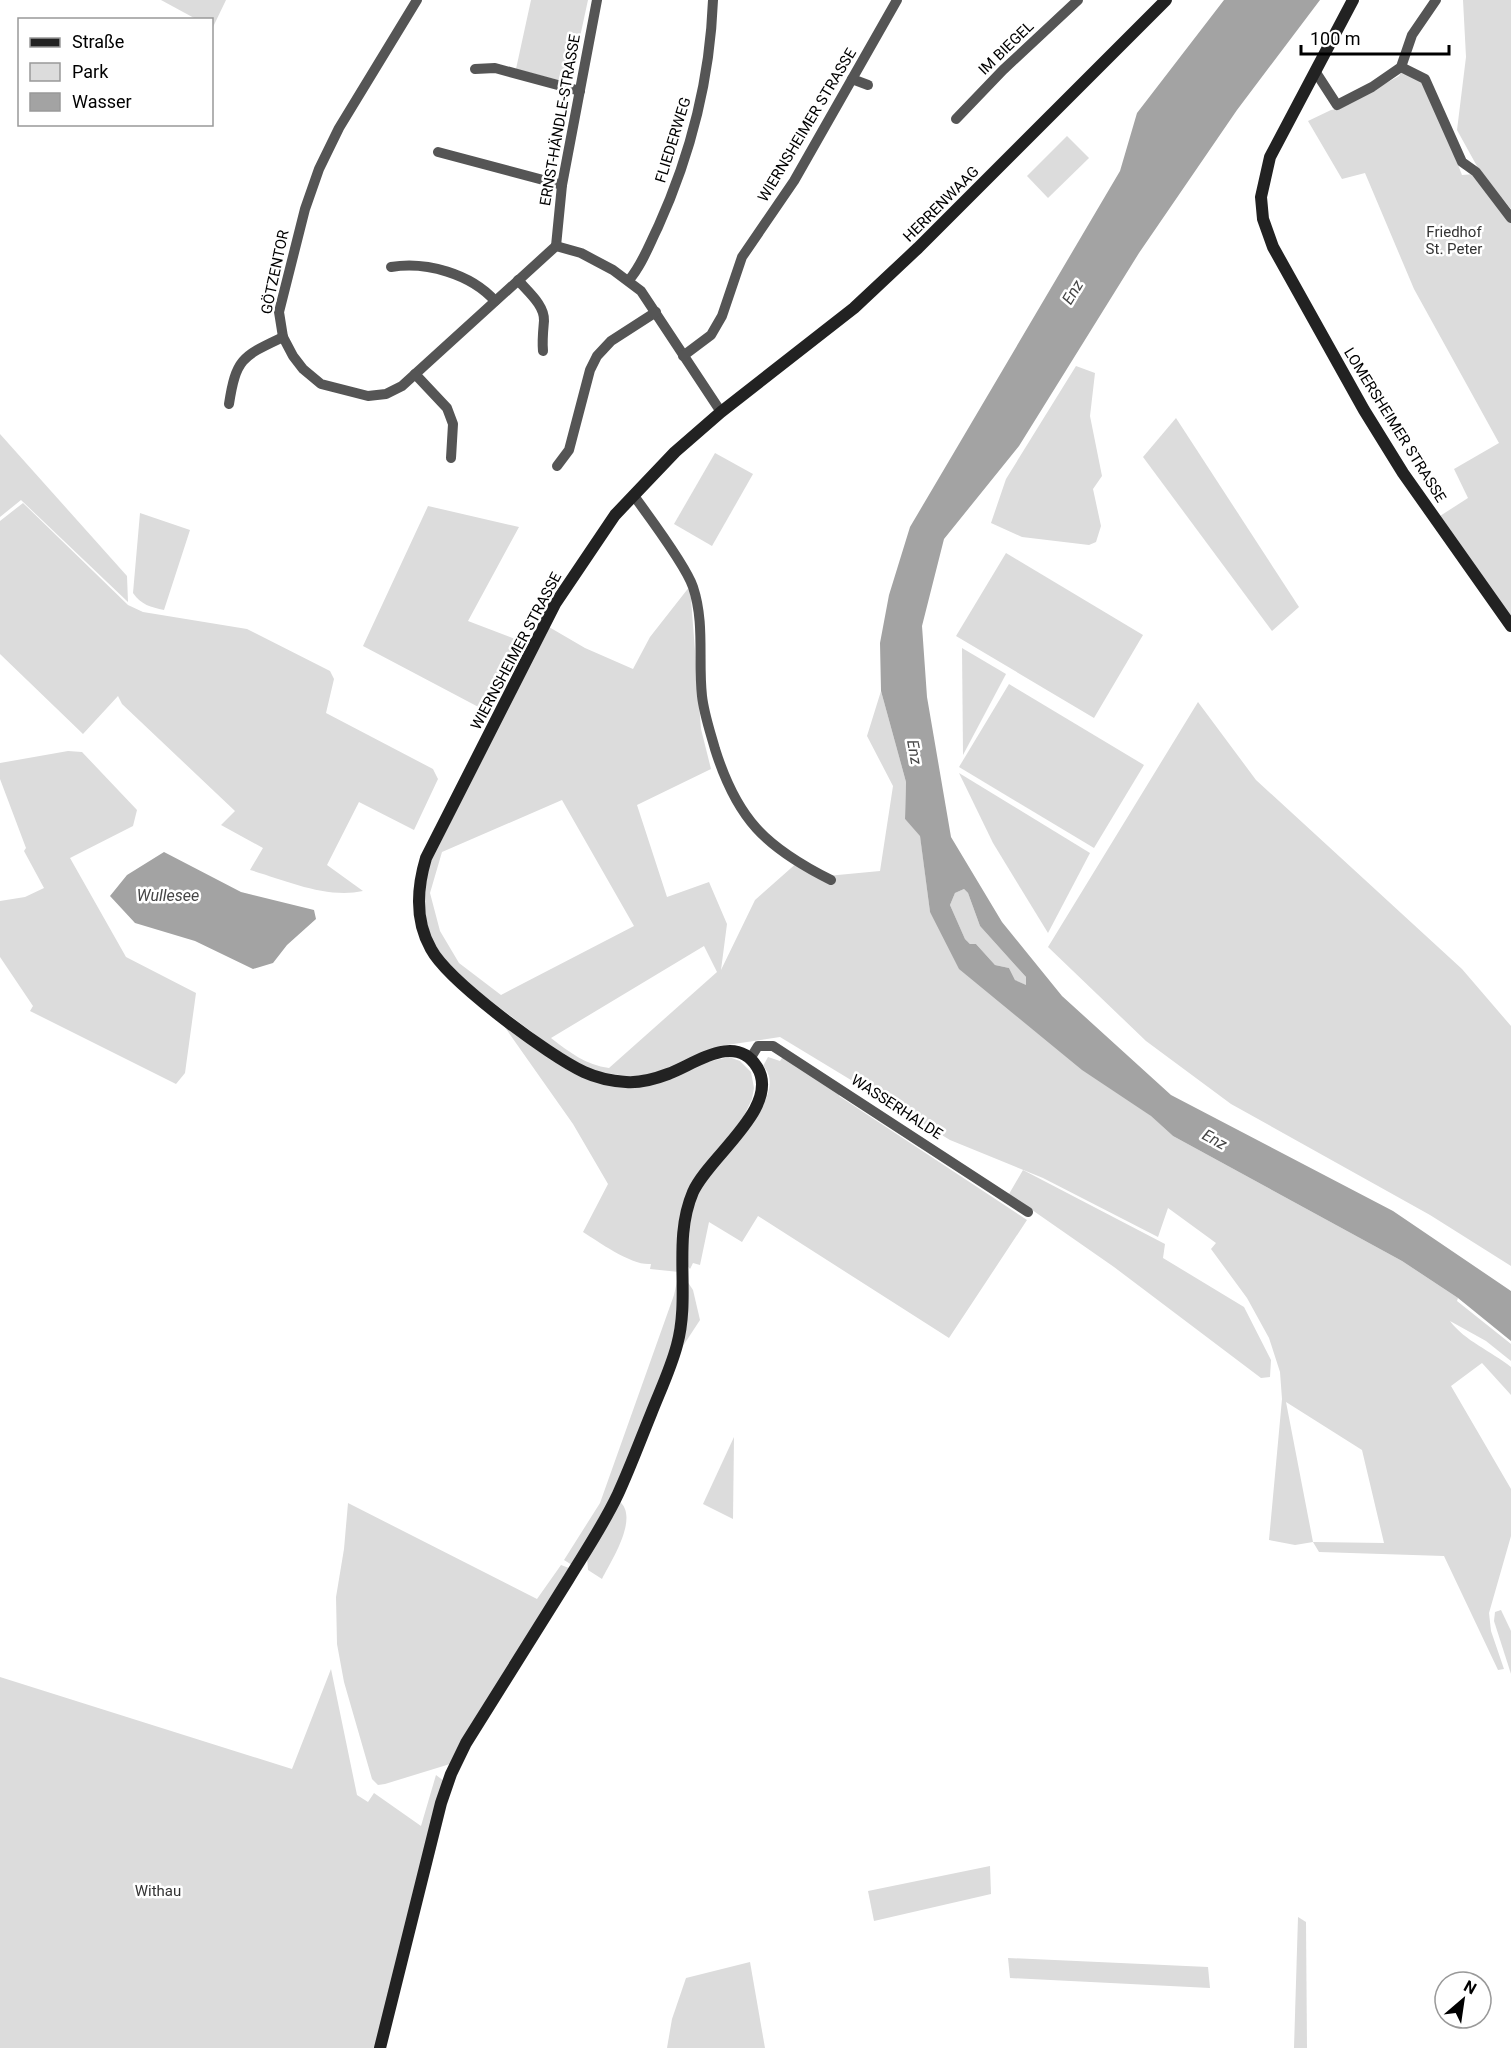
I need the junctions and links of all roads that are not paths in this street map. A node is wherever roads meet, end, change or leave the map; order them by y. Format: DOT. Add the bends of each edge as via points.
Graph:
graph roads {
  1 [pos="417,0"];
  2 [pos="597,0"];
  3 [pos="713,0"];
  4 [pos="897,0"];
  5 [pos="1078,0"];
  6 [pos="1166,0"];
  7 [pos="1353,0"];
  8 [pos="1436,0"];
  9 [pos="1401,67"];
  10 [pos="475,69"];
  11 [pos="1315,71"];
  12 [pos="852,79"];
  13 [pos="868,85"];
  14 [pos="579,91"];
  15 [pos="956,119"];
  16 [pos="438,152"];
  17 [pos="562,185"];
  18 [pos="1511,218"];
  19 [pos="556,246"];
  20 [pos="390,267"];
  21 [pos="518,280"];
  22 [pos="630,280"];
  23 [pos="495,301"];
  24 [pos="656,312"];
  25 [pos="283,337"];
  26 [pos="543,351"];
  27 [pos="683,356"];
  28 [pos="415,374"];
  29 [pos="229,404"];
  30 [pos="721,411"];
  31 [pos="451,458"];
  32 [pos="557,466"];
  33 [pos="634,495"];
  34 [pos="1511,626"];
  35 [pos="831,880"];
  36 [pos="750,1059"];
  37 [pos="1028,1212"];
  38 [pos="380,2048"];
  1 -- 25 [label="street, GÖTZENTOR" via="339,128 319,169 279,312"];
  2 -- 14 [label="street, ERNST-HÄNDLE-STRASSE"];
  3 -- 22 [label="street, FLIEDERWEG" via="702,102 690,146 664,213 638,271"];
  4 -- 12 [label="street, WIERNSHEIMER STRASSE"];
  5 -- 15 [label="street, IM BIEGEL"];
  6 -- 30 [label="main road, HERRENWAAG" via="862,301"];
  7 -- 11 [label="main road, LOMERSHEIMER STRASSE"];
  8 -- 9 [label="street" via="1412,35"];
  9 -- 11 [label="street" via="1337,105"];
  9 -- 18 [label="street" via="1425,80 1462,162 1476,172"];
  10 -- 14 [label="street" via="495,68"];
  11 -- 34 [label="main road, LOMERSHEIMER STRASSE" via="1265,171 1261,197 1267,232 1364,410 1403,473"];
  12 -- 13 [label="street"];
  12 -- 27 [label="street, WIERNSHEIMER STRASSE" via="794,181 742,257 722,316 711,335"];
  14 -- 17 [label="street, ERNST-HÄNDLE-STRASSE"];
  16 -- 17 [label="street"];
  17 -- 19 [label="street, ERNST-HÄNDLE-STRASSE"];
  19 -- 21 [label="street, GÖTZENTOR"];
  19 -- 22 [label="street" via="581,253"];
  20 -- 23 [label="street" via="407,264 471,279"];
  21 -- 23 [label="street, GÖTZENTOR"];
  21 -- 26 [label="street" via="541,307"];
  22 -- 24 [label="street"];
  23 -- 28 [label="street, GÖTZENTOR"];
  24 -- 27 [label="street"];
  24 -- 32 [label="street" via="611,341 597,356 569,450"];
  25 -- 28 [label="street, GÖTZENTOR" via="293,356 321,384 368,396 386,394"];
  25 -- 29 [label="street" via="241,360 232,381"];
  27 -- 30 [label="street"];
  28 -- 31 [label="street" via="447,408 453,424"];
  30 -- 33 [label="main road, WIERNSHEIMER STRASSE"];
  33 -- 35 [label="street" via="693,587 702,646 705,717 735,802 775,847"];
  33 -- 36 [label="main road, WIERNSHEIMER STRASSE" via="615,515 555,604 426,858 420,885 420,919 438,960 456,980 563,1061 596,1077 632,1082 667,1074 716,1052 732,1051"];
  36 -- 37 [label="street, WASSERHALDE" via="758,1046 773,1046"];
  36 -- 38 [label="main road" via="760,1073 760,1098 752,1116 698,1183 686,1214 682,1316 674,1353 617,1496 466,1743 451,1774"];
}
